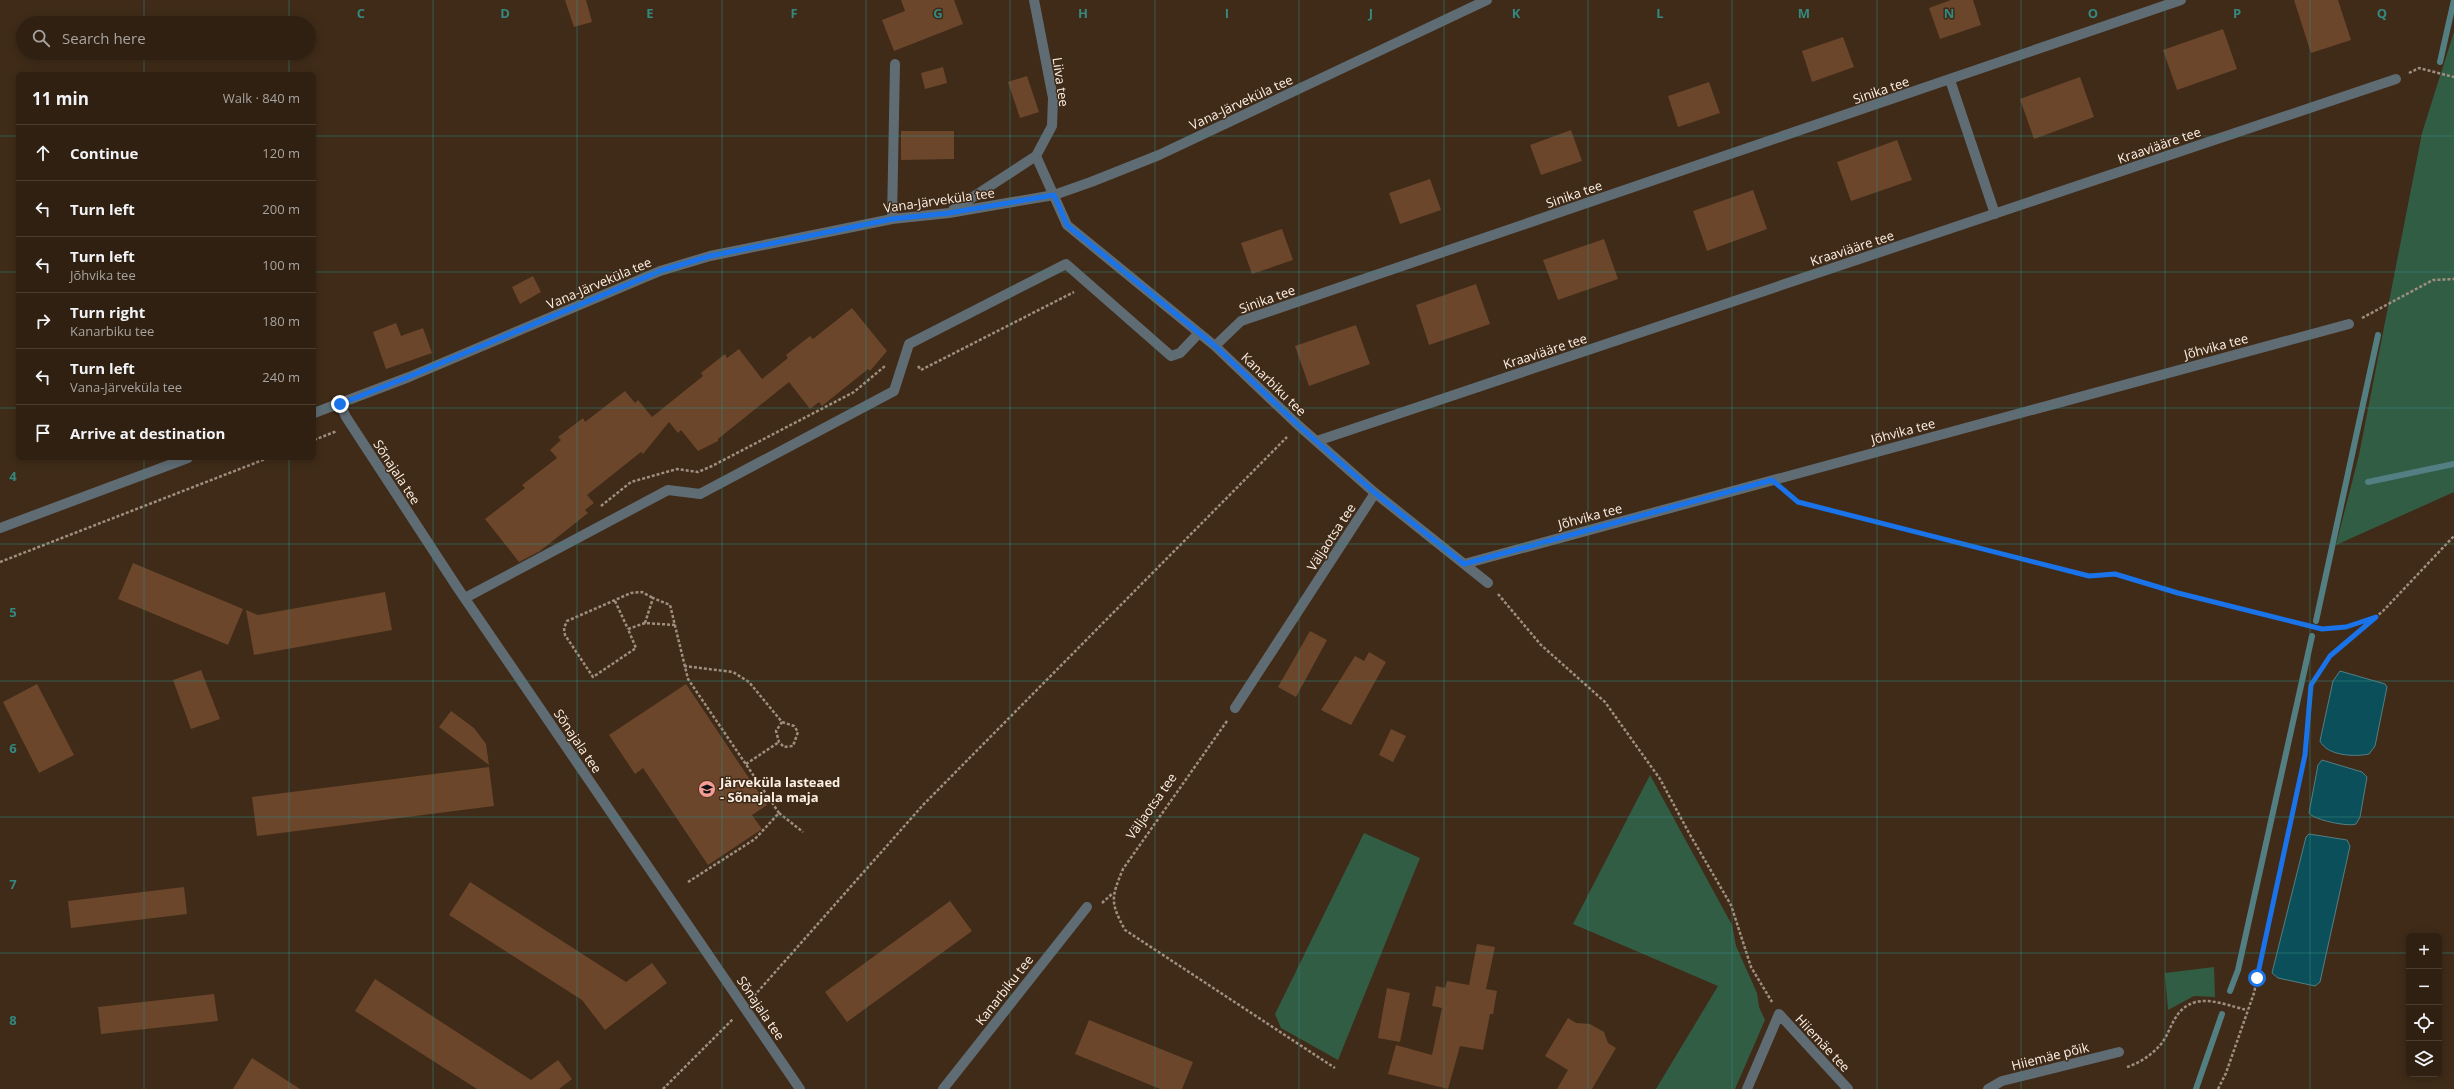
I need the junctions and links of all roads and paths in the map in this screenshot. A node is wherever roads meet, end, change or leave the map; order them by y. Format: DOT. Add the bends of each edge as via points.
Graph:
graph roads {
  1 [pos="1034,0"];
  2 [pos="1486,0"];
  3 [pos="2181,0"];
  4 [pos="895,64"];
  5 [pos="2454,77"];
  6 [pos="2396,79"];
  7 [pos="1950,80"];
  8 [pos="1036,156"];
  9 [pos="1054,195"];
  10 [pos="949,213"];
  11 [pos="1995,214"];
  12 [pos="892,219"];
  13 [pos="2454,279"];
  14 [pos="1090,284"];
  15 [pos="2349,324"];
  16 [pos="1198,334"];
  17 [pos="1215,346"];
  18 [pos="906,353"];
  19 [pos="888,362"];
  20 [pos="340,404"];
  21 [pos="316,412"];
  22 [pos="1298,425"];
  23 [pos="1317,441"];
  24 [pos="183,460"];
  25 [pos="263,460"];
  26 [pos="1772,480"];
  27 [pos="1375,493"];
  28 [pos="600,507"];
  29 [pos="0,528"];
  30 [pos="2454,536"];
  31 [pos="0,562"];
  32 [pos="1464,564"];
  33 [pos="1488,583"];
  34 [pos="465,598"];
  35 [pos="653,598"];
  36 [pos="616,601"];
  37 [pos="2376,617"];
  38 [pos="645,623"];
  39 [pos="675,624"];
  40 [pos="628,628"];
  41 [pos="684,666"];
  42 [pos="1235,708"];
  43 [pos="782,722"];
  44 [pos="779,742"];
  45 [pos="746,764"];
  46 [pos="779,813"];
  47 [pos="803,832"];
  48 [pos="688,882"];
  49 [pos="1087,907"];
  50 [pos="744,1007"];
  51 [pos="2248,1010"];
  52 [pos="1779,1014"];
  53 [pos="2119,1052"];
  54 [pos="1335,1068"];
  55 [pos="2123,1069"];
  56 [pos="663,1089"];
  57 [pos="800,1089"];
  58 [pos="943,1089"];
  59 [pos="1747,1089"];
  60 [pos="1848,1089"];
  61 [pos="1988,1089"];
  62 [pos="2218,1089"];
  1 -- 8 [label="street, Liiva tee" via="1053,98 1052,126"];
  2 -- 9 [label="street, Vana-Järveküla tee" via="1159,155"];
  3 -- 7 [label="street, Sinika tee"];
  4 -- 12 [label="street"];
  5 -- 6 [label="path" via="2419,68"];
  6 -- 11 [label="street, Kraaviääre tee"];
  7 -- 11 [label="street"];
  7 -- 17 [label="street, Sinika tee" via="1242,321"];
  8 -- 9 [label="street, Kanarbiku tee"];
  8 -- 10 [label="street, Liiva tee"];
  9 -- 10 [label="street, Vana-Järveküla tee"];
  9 -- 16 [label="street, Kanarbiku tee" via="1067,225"];
  10 -- 12 [label="street, Vana-Järveküla tee"];
  11 -- 23 [label="street, Kraaviääre tee"];
  12 -- 20 [label="street, Vana-Järveküla tee" via="710,256 660,271"];
  13 -- 15 [label="path" via="2433,280"];
  14 -- 16 [label="street" via="1171,356 1180,353"];
  14 -- 18 [label="path" via="921,370"];
  14 -- 18 [label="street" via="1066,264 909,344"];
  15 -- 26 [label="street, Jõhvika tee"];
  16 -- 17 [label="street, Kanarbiku tee"];
  17 -- 22 [label="street, Kanarbiku tee"];
  18 -- 34 [label="street" via="894,391 700,494 668,490"];
  19 -- 28 [label="path" via="854,392 712,466 698,472 677,469 631,482"];
  20 -- 21 [label="street, Vana-Järveküla tee"];
  20 -- 34 [label="street, Sõnajala tee"];
  22 -- 23 [label="street, Kanarbiku tee"];
  22 -- 50 [label="path" via="923,805"];
  23 -- 27 [label="street, Kanarbiku tee"];
  24 -- 29 [label="street"];
  25 -- 31 [label="path"];
  26 -- 32 [label="street, Jõhvika tee"];
  26 -- 37 [label="path" via="1798,502 2089,576 2115,574 2178,593 2322,629 2346,627"];
  27 -- 32 [label="street, Kanarbiku tee"];
  27 -- 42 [label="street, Väljaotsa tee"];
  30 -- 37 [label="path"];
  32 -- 33 [label="street, Kanarbiku tee"];
  33 -- 52 [label="path" via="1541,645 1605,702 1660,779 1731,905 1751,967"];
  34 -- 50 [label="street, Sõnajala tee"];
  35 -- 36 [label="path" via="642,592 631,593"];
  35 -- 38 [label="path"];
  35 -- 39 [label="path" via="670,605"];
  36 -- 40 [label="path"];
  36 -- 40 [label="path" via="567,621 565,635 593,677 636,648"];
  37 -- 51 [label="path" via="2330,656 2311,685 2305,755 2254,993"];
  38 -- 39 [label="path"];
  38 -- 40 [label="path"];
  39 -- 41 [label="path"];
  41 -- 43 [label="path" via="732,672 749,682"];
  41 -- 45 [label="path" via="688,679"];
  42 -- 54 [label="path, Väljaotsa tee" via="1123,869 1113,893 1114,910 1125,930"];
  43 -- 44 [label="path" via="776,731"];
  43 -- 44 [label="path" via="794,726 798,732 793,746 784,747"];
  44 -- 45 [label="path"];
  45 -- 46 [label="path"];
  46 -- 47 [label="path"];
  46 -- 48 [label="path" via="755,839"];
  49 -- 58 [label="street, Kanarbiku tee"];
  50 -- 56 [label="path"];
  50 -- 57 [label="street, Sõnajala tee"];
  51 -- 55 [label="path" via="2196,1002 2179,1010 2162,1042 2150,1055"];
  51 -- 62 [label="path"];
  52 -- 59 [label="street"];
  52 -- 60 [label="street, Hiiemäe tee"];
  53 -- 61 [label="street, Hiiemäe põik" via="2002,1081"];
}
